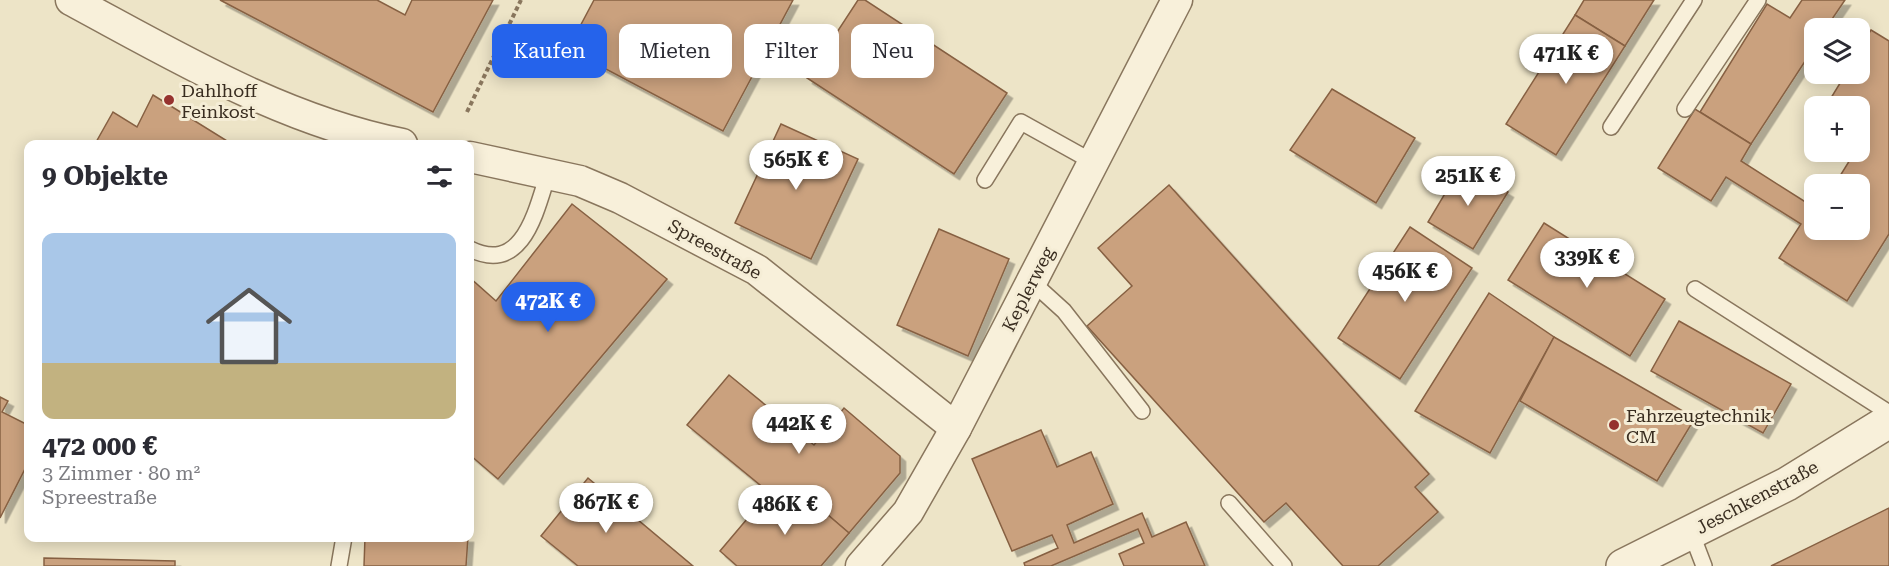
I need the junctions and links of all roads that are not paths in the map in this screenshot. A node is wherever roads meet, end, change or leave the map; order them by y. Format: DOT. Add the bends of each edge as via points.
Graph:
graph roads {
  1 [pos="71,0"];
  2 [pos="1176,0"];
  3 [pos="1694,0"];
  4 [pos="1758,0"];
  5 [pos="1685,109"];
  6 [pos="1611,127"];
  7 [pos="388,140"];
  8 [pos="474,158"];
  9 [pos="1093,162"];
  10 [pos="548,174"];
  11 [pos="985,180"];
  12 [pos="474,251"];
  13 [pos="1032,282"];
  14 [pos="1695,289"];
  15 [pos="1142,411"];
  16 [pos="1889,413"];
  17 [pos="1889,422"];
  18 [pos="956,428"];
  19 [pos="1229,503"];
  20 [pos="1691,532"];
  21 [pos="343,542"];
  22 [pos="339,566"];
  23 [pos="861,566"];
  24 [pos="1284,566"];
  25 [pos="1623,566"];
  26 [pos="1704,566"];
  1 -- 7 [label="street" via="208,73 301,116"];
  2 -- 9 [label="street, Keplerweg"];
  3 -- 6 [label="lane"];
  4 -- 5 [label="lane"];
  8 -- 10 [label="street, Spreestraße"];
  9 -- 11 [label="lane" via="1020,122"];
  9 -- 13 [label="street, Keplerweg"];
  10 -- 12 [label="lane" via="534,216 517,247 499,255"];
  10 -- 18 [label="street, Spreestraße" via="580,181 620,198 757,270"];
  13 -- 15 [label="lane" via="1064,311"];
  13 -- 18 [label="street, Keplerweg"];
  14 -- 16 [label="lane"];
  17 -- 20 [label="street, Jeschkenstraße" via="1787,484"];
  18 -- 23 [label="street, Keplerweg" via="908,512"];
  19 -- 24 [label="lane"];
  20 -- 25 [label="street, Jeschkenstraße"];
  20 -- 26 [label="lane"];
  21 -- 22 [label="lane"];
}
